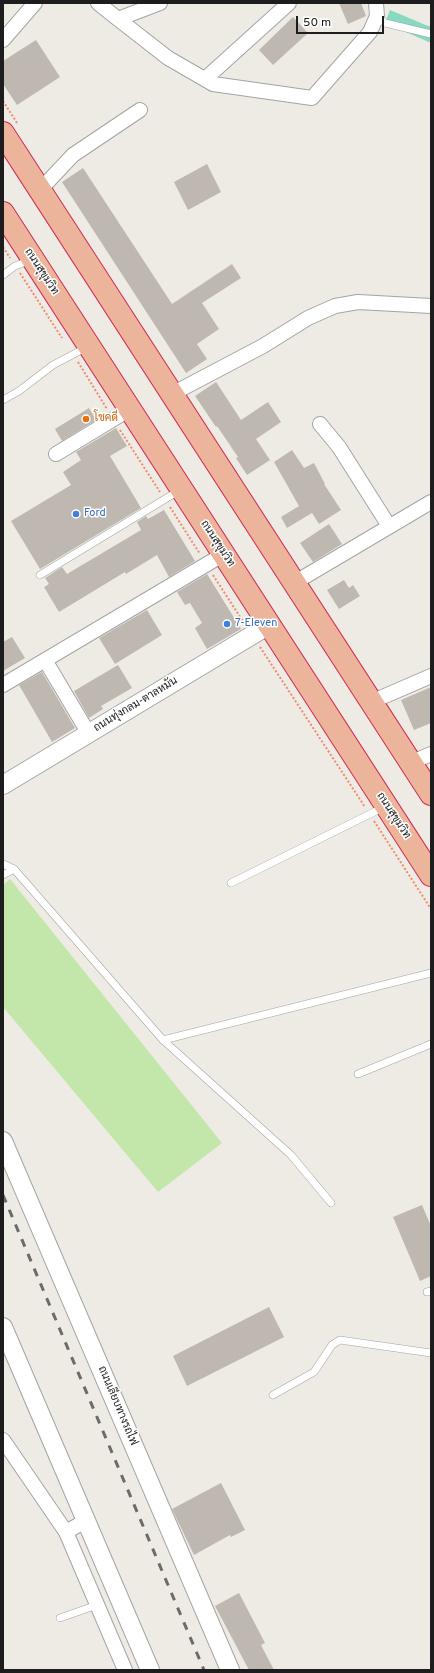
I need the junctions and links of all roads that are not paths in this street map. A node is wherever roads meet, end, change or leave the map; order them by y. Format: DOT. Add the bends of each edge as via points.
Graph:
graph roads {
  1 [pos="35,3"];
  2 [pos="98,3"];
  3 [pos="160,3"];
  4 [pos="289,3"];
  5 [pos="377,9"];
  6 [pos="118,19"];
  7 [pos="431,34"];
  8 [pos="3,40"];
  9 [pos="206,79"];
  10 [pos="140,110"];
  11 [pos="3,133"];
  12 [pos="40,190"];
  13 [pos="4,218"];
  14 [pos="24,263"];
  15 [pos="3,275"];
  16 [pos="431,306"];
  17 [pos="81,350"];
  18 [pos="172,394"];
  19 [pos="3,400"];
  20 [pos="122,414"];
  21 [pos="320,424"];
  22 [pos="56,454"];
  23 [pos="173,494"];
  24 [pos="431,502"];
  25 [pos="389,526"];
  26 [pos="215,560"];
  27 [pos="40,575"];
  28 [pos="294,582"];
  29 [pos="261,630"];
  30 [pos="45,660"];
  31 [pos="431,676"];
  32 [pos="3,685"];
  33 [pos="372,702"];
  34 [pos="89,734"];
  35 [pos="431,754"];
  36 [pos="410,762"];
  37 [pos="3,785"];
  38 [pos="431,794"];
  39 [pos="378,810"];
  40 [pos="3,864"];
  41 [pos="14,868"];
  42 [pos="3,875"];
  43 [pos="431,875"];
  44 [pos="231,883"];
  45 [pos="431,973"];
  46 [pos="163,1040"];
  47 [pos="431,1044"];
  48 [pos="358,1074"];
  49 [pos="3,1141"];
  50 [pos="331,1203"];
  51 [pos="3,1327"];
  52 [pos="431,1353"];
  53 [pos="273,1395"];
  54 [pos="3,1440"];
  55 [pos="87,1520"];
  56 [pos="66,1532"];
  57 [pos="97,1605"];
  58 [pos="60,1618"];
  59 [pos="125,1670"];
  60 [pos="150,1670"];
  61 [pos="230,1670"];
  1 -- 8 [label="street"];
  2 -- 6 [label="street"];
  3 -- 6 [label="street"];
  4 -- 9 [label="street"];
  5 -- 7 [label="lane" via="386,23"];
  5 -- 9 [label="street" via="370,32 312,98 214,84"];
  6 -- 9 [label="street" via="168,58"];
  10 -- 12 [label="street" via="73,155"];
  11 -- 12 [label="highway"];
  12 -- 18 [label="highway"];
  13 -- 14 [label="highway, ถนนสุขุมวิท"];
  14 -- 15 [label="lane"];
  14 -- 17 [label="highway, ถนนสุขุมวิท"];
  16 -- 18 [label="street" via="358,302 335,306 308,318 263,346"];
  17 -- 19 [label="lane" via="53,365"];
  17 -- 20 [label="highway, ถนนสุขุมวิท"];
  18 -- 28 [label="highway"];
  20 -- 22 [label="street"];
  20 -- 23 [label="highway, ถนนสุขุมวิท"];
  21 -- 25 [label="street" via="339,447"];
  23 -- 26 [label="highway, ถนนสุขุมวิท"];
  23 -- 27 [label="lane"];
  24 -- 25 [label="street"];
  25 -- 28 [label="street"];
  26 -- 29 [label="highway, ถนนสุขุมวิท"];
  26 -- 30 [label="street"];
  28 -- 33 [label="highway"];
  29 -- 34 [label="street, ถนนทุ่งกลม-ตาลหมัน"];
  29 -- 39 [label="highway, ถนนสุขุมวิท"];
  30 -- 32 [label="street"];
  30 -- 34 [label="street"];
  31 -- 33 [label="street"];
  33 -- 36 [label="highway"];
  34 -- 37 [label="street, ถนนทุ่งกลม-ตาลหมัน"];
  35 -- 36 [label="street"];
  36 -- 38 [label="highway"];
  39 -- 43 [label="highway, ถนนสุขุมวิท"];
  39 -- 44 [label="lane"];
  40 -- 41 [label="lane"];
  41 -- 42 [label="lane"];
  41 -- 46 [label="lane"];
  45 -- 46 [label="lane"];
  46 -- 50 [label="lane" via="291,1155"];
  47 -- 48 [label="lane"];
  49 -- 61 [label="street, ถนนเลียบทางรถไฟ"];
  51 -- 55 [label="street"];
  52 -- 53 [label="lane" via="340,1340 332,1345 314,1372"];
  54 -- 56 [label="street"];
  55 -- 56 [label="street"];
  55 -- 60 [label="street"];
  56 -- 57 [label="street"];
  57 -- 58 [label="lane"];
  57 -- 59 [label="street"];
}
